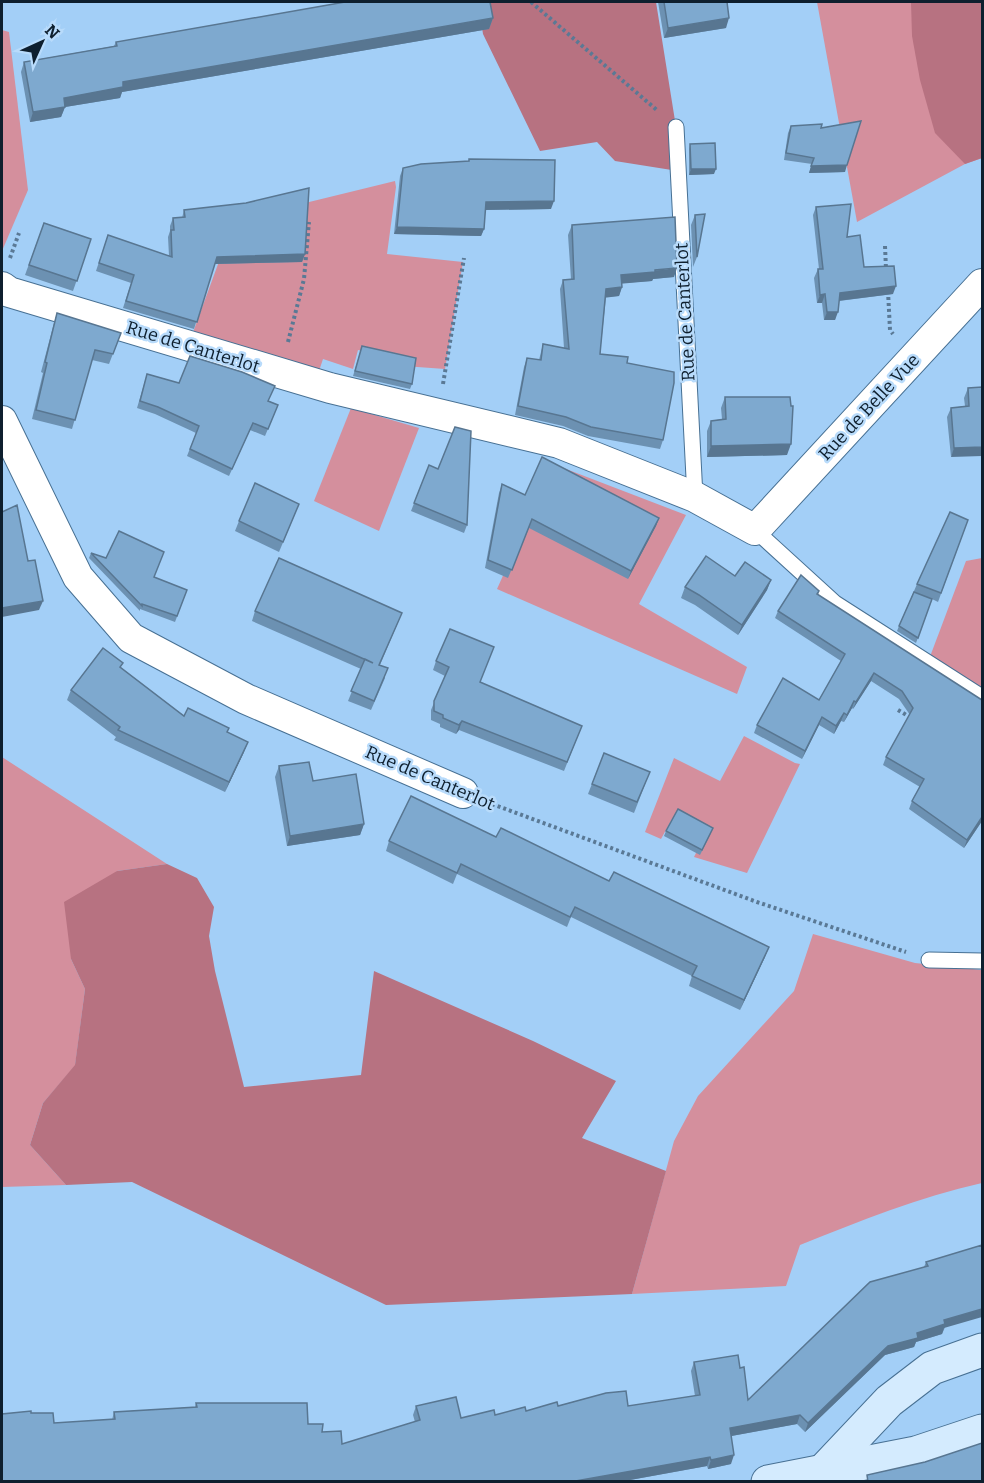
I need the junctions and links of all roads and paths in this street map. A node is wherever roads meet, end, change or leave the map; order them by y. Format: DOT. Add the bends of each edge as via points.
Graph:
graph roads {
  1 [pos="531,2"];
  2 [pos="676,128"];
  3 [pos="309,222"];
  4 [pos="885,246"];
  5 [pos="464,258"];
  6 [pos="887,277"];
  7 [pos="982,284"];
  8 [pos="2,287"];
  9 [pos="887,288"];
  10 [pos="913,360"];
  11 [pos="280,373"];
  12 [pos="434,413"];
  13 [pos="2,421"];
  14 [pos="695,497"];
  15 [pos="755,530"];
  16 [pos="982,697"];
  17 [pos="898,710"];
  18 [pos="916,721"];
  19 [pos="463,793"];
  20 [pos="929,960"];
  21 [pos="982,961"];
  22 [pos="982,1350"];
  23 [pos="982,1431"];
  24 [pos="822,1472"];
  25 [pos="768,1482"];
  1 -- 2 [label="path"];
  2 -- 14 [label="lane, Rue de Canterlot"];
  3 -- 11 [label="path" via="304,279"];
  4 -- 6 [label="path"];
  5 -- 12 [label="path" via="441,396"];
  7 -- 10 [label="street, Rue de Belle Vue"];
  8 -- 11 [label="street, Rue de Canterlot"];
  9 -- 10 [label="path" via="890,330"];
  10 -- 15 [label="street, Rue de Belle Vue"];
  11 -- 12 [label="street, Rue de Canterlot"];
  12 -- 14 [label="street, Rue de Canterlot" via="559,442"];
  13 -- 19 [label="street, Rue de Canterlot" via="78,577 131,638 246,699"];
  14 -- 15 [label="street, Rue de Canterlot"];
  15 -- 16 [label="lane, Rue de Canterlot" via="835,603"];
  17 -- 18 [label="path"];
  19 -- 20 [label="path, Rue de Canterlot" via="757,902"];
  20 -- 21 [label="lane"];
  22 -- 24 [label="street" via="932,1368 889,1401"];
  23 -- 24 [label="street" via="916,1453"];
  24 -- 25 [label="street"];
}
